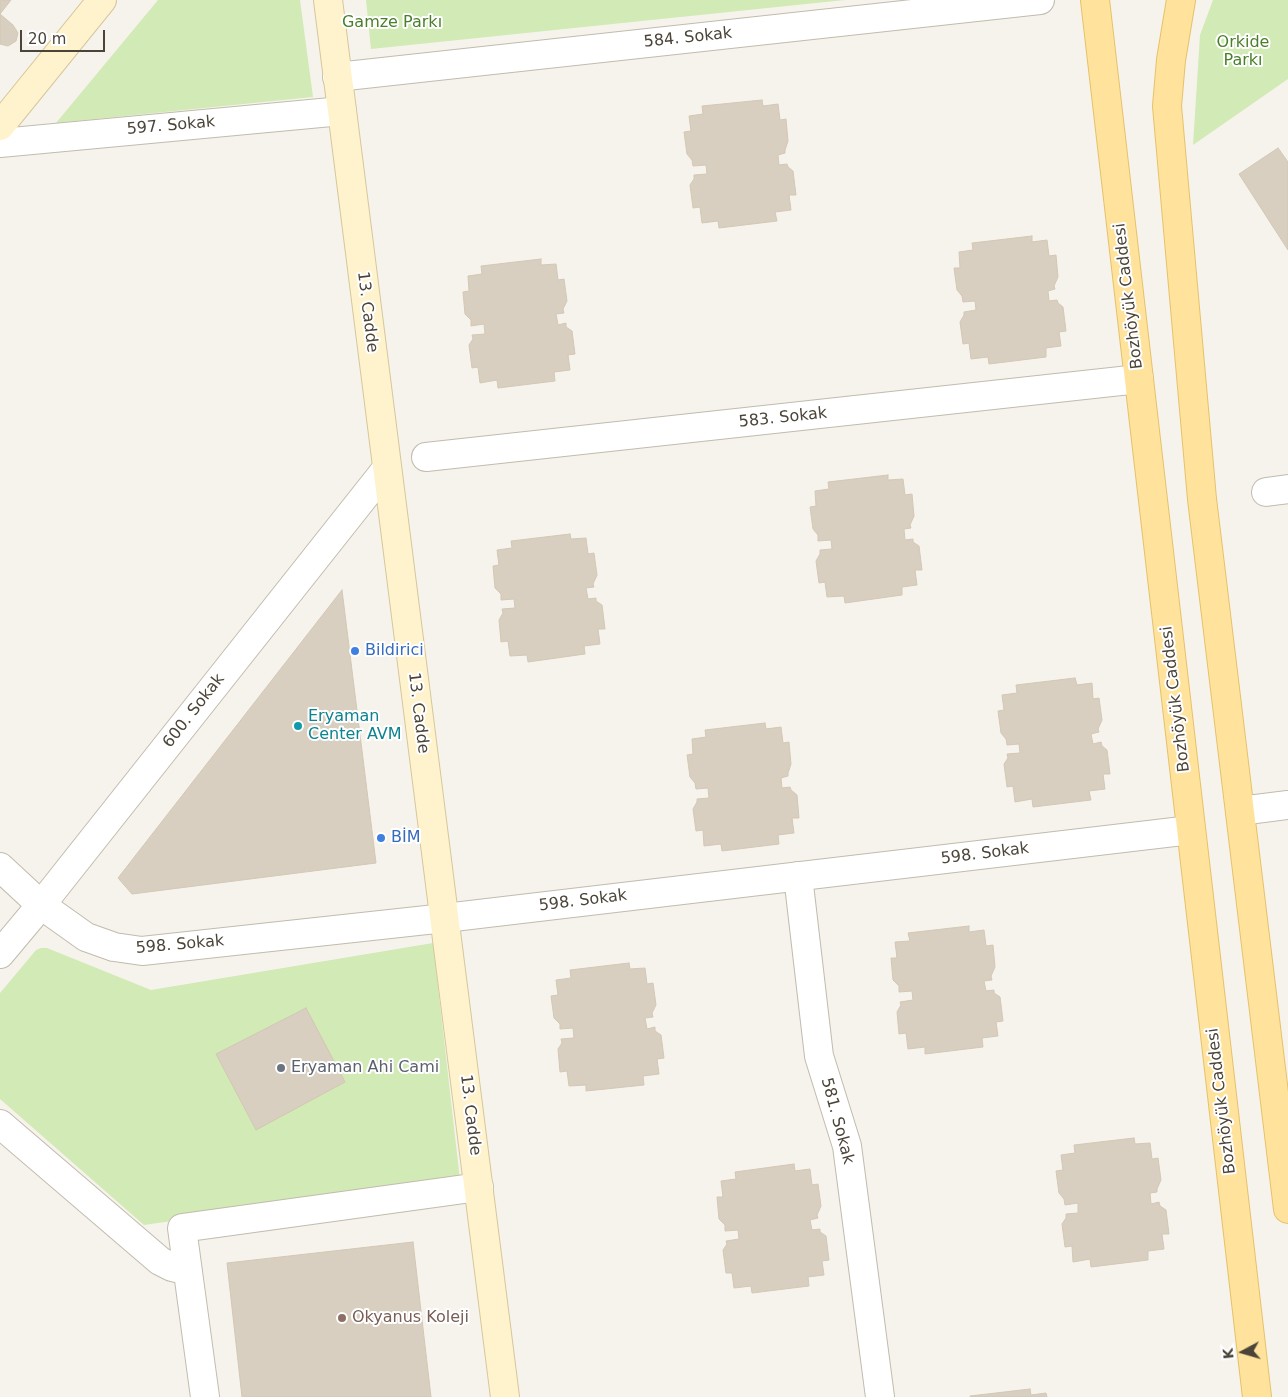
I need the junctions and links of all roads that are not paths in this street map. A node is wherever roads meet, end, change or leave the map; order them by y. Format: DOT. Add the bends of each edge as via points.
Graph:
graph roads {
  1 [pos="102,0"];
  2 [pos="328,0"];
  3 [pos="1040,0"];
  4 [pos="1095,0"];
  5 [pos="1181,0"];
  6 [pos="337,77"];
  7 [pos="342,111"];
  8 [pos="0,126"];
  9 [pos="0,143"];
  10 [pos="1139,379"];
  11 [pos="426,457"];
  12 [pos="387,468"];
  13 [pos="1288,805"];
  14 [pos="1240,811"];
  15 [pos="1191,830"];
  16 [pos="0,867"];
  17 [pos="798,876"];
  18 [pos="41,905"];
  19 [pos="445,918"];
  20 [pos="0,954"];
  21 [pos="0,1124"];
  22 [pos="479,1187"];
  23 [pos="1288,1209"];
  24 [pos="188,1272"];
  25 [pos="205,1397"];
  26 [pos="506,1397"];
  27 [pos="880,1397"];
  28 [pos="1257,1397"];
  1 -- 8 [label="street"];
  2 -- 6 [label="street, 13. Cadde"];
  3 -- 6 [label="street, 584. Sokak"];
  4 -- 10 [label="main road, Bozhöyük Caddesi"];
  5 -- 14 [label="main road" via="1170,60 1167,106 1202,499"];
  6 -- 7 [label="street, 13. Cadde"];
  7 -- 9 [label="street, 597. Sokak"];
  7 -- 12 [label="street, 13. Cadde"];
  10 -- 11 [label="street, 583. Sokak"];
  10 -- 15 [label="main road, Bozhöyük Caddesi"];
  12 -- 18 [label="street, 600. Sokak"];
  12 -- 19 [label="street, 13. Cadde"];
  13 -- 14 [label="street"];
  14 -- 23 [label="main road"];
  15 -- 17 [label="street, 598. Sokak"];
  15 -- 28 [label="main road, Bozhöyük Caddesi"];
  16 -- 18 [label="street, 598. Sokak"];
  17 -- 19 [label="street, 598. Sokak"];
  17 -- 27 [label="street, 581. Sokak" via="819,1056 847,1146"];
  18 -- 19 [label="street, 598. Sokak" via="86,937 114,947 142,950"];
  18 -- 20 [label="street, 600. Sokak"];
  19 -- 22 [label="street, 13. Cadde"];
  21 -- 24 [label="street" via="160,1261"];
  22 -- 24 [label="street" via="182,1228"];
  22 -- 26 [label="street, 13. Cadde"];
  24 -- 25 [label="street"];
}
